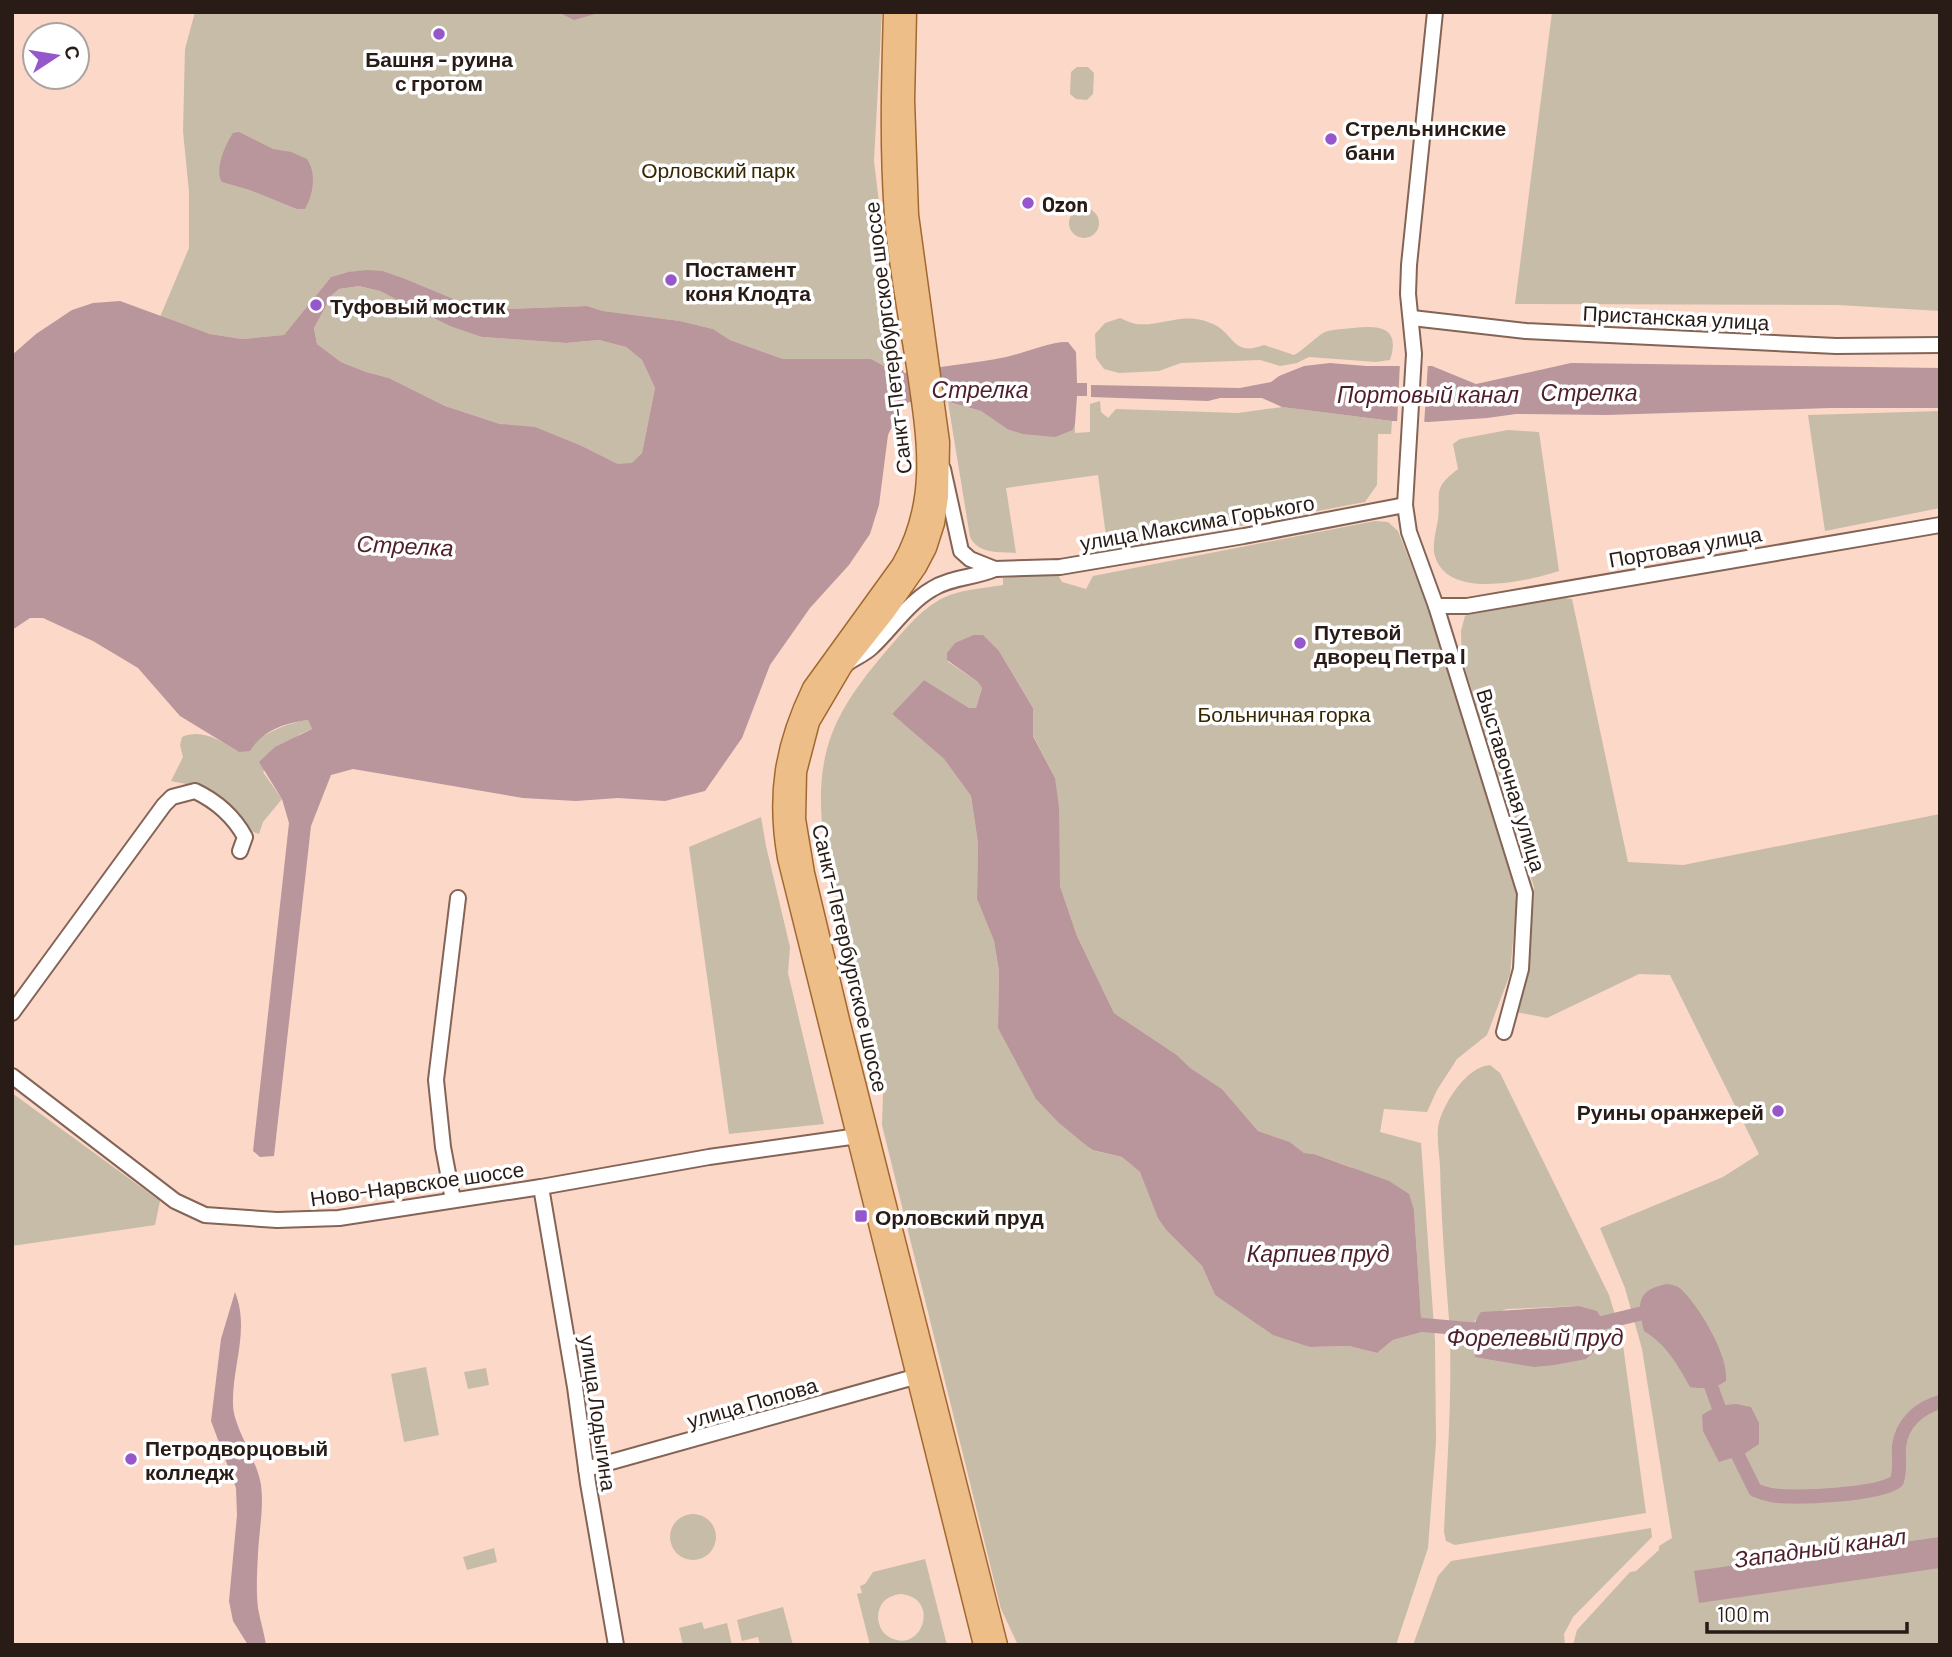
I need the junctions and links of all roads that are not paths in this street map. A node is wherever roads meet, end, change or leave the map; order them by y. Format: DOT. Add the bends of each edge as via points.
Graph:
graph roads {
  1 [pos="893,12"];
  2 [pos="907,12"];
  3 [pos="1435,12"];
  4 [pos="1412,318"];
  5 [pos="1940,345"];
  6 [pos="921,357"];
  7 [pos="931,420"];
  8 [pos="941,464"];
  9 [pos="1405,505"];
  10 [pos="1940,525"];
  11 [pos="995,569"];
  12 [pos="1437,606"];
  13 [pos="843,666"];
  14 [pos="240,851"];
  15 [pos="458,898"];
  16 [pos="12,1013"];
  17 [pos="1504,1032"];
  18 [pos="12,1076"];
  19 [pos="862,1135"];
  20 [pos="541,1187"];
  21 [pos="453,1200"];
  22 [pos="922,1375"];
  23 [pos="586,1469"];
  24 [pos="616,1645"];
  25 [pos="984,1645"];
  26 [pos="998,1645"];
  1 -- 6 [label="main road, Санкт-Петербургское шоссе" via="894,217"];
  2 -- 6 [label="main road, Санкт-Петербургское шоссе" via="905,160"];
  3 -- 4 [label="street, Выставочная улица" via="1409,265"];
  4 -- 5 [label="street, Пристанская улица" via="1526,331 1836,346"];
  4 -- 9 [label="street, Выставочная улица"];
  6 -- 7 [label="main road, Санкт-Петербургское шоссе"];
  7 -- 8 [label="main road, Санкт-Петербургское шоссе"];
  7 -- 19 [label="main road, Санкт-Петербургское шоссе" via="924,507 914,544 813,688 793,732 781,790 786,858"];
  8 -- 11 [label="street" via="961,551"];
  8 -- 13 [label="main road, Санкт-Петербургское шоссе" via="935,523 927,548 893,603"];
  9 -- 11 [label="street, улица Максима Горького" via="1084,564"];
  9 -- 12 [label="street, Выставочная улица" via="1409,532"];
  10 -- 12 [label="street, Портовая улица" via="1467,606"];
  11 -- 13 [label="street" via="933,588 870,649"];
  12 -- 17 [label="street, Выставочная улица" via="1525,893 1521,969"];
  13 -- 19 [label="main road, Санкт-Петербургское шоссе" via="810,722 802,747 796,819"];
  14 -- 16 [label="street" via="245,837 227,813 195,791 172,797"];
  15 -- 21 [label="street" via="436,1080"];
  18 -- 21 [label="street, Ново-Нарвское шоссе" via="159,1190 205,1215 339,1218"];
  19 -- 20 [label="street, Ново-Нарвское шоссе"];
  19 -- 22 [label="main road, Санкт-Петербургское шоссе"];
  20 -- 21 [label="street, Ново-Нарвское шоссе"];
  20 -- 23 [label="street, улица Лодыгина"];
  22 -- 23 [label="street, улица Попова"];
  22 -- 25 [label="main road, Санкт-Петербургское шоссе"];
  22 -- 26 [label="main road, Санкт-Петербургское шоссе"];
  23 -- 24 [label="street, улица Лодыгина"];
}
